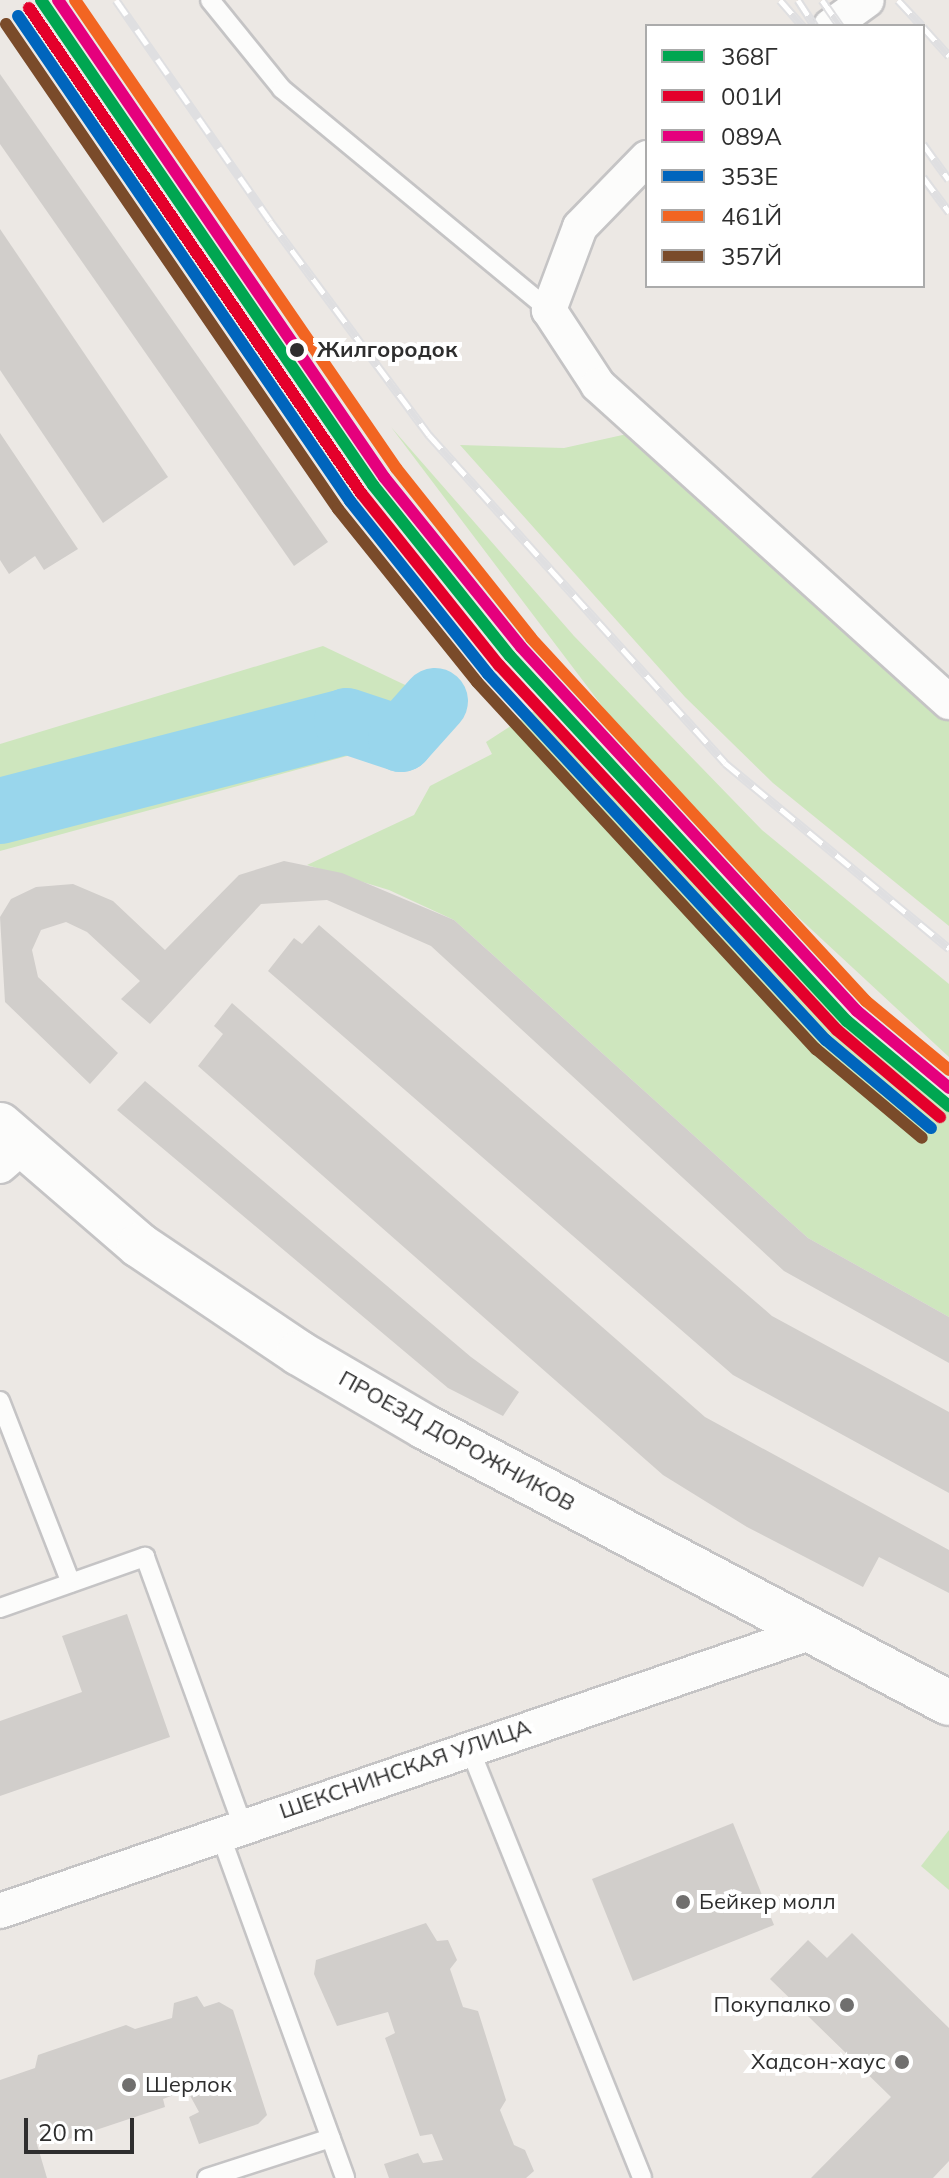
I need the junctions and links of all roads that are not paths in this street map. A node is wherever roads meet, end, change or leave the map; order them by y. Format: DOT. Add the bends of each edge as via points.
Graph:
graph roads {
  1 [pos="210,0"];
  2 [pos="867,0"];
  3 [pos="834,24"];
  4 [pos="645,160"];
  5 [pos="549,310"];
  6 [pos="949,702"];
  7 [pos="7,1146"];
  8 [pos="0,1401"];
  9 [pos="71,1583"];
  10 [pos="0,1608"];
  11 [pos="812,1632"];
  12 [pos="949,1703"];
  13 [pos="469,1747"];
  14 [pos="231,1830"];
  15 [pos="0,1911"];
  16 [pos="331,2138"];
  17 [pos="207,2178"];
  18 [pos="345,2178"];
  19 [pos="642,2178"];
  1 -- 5 [label="lane" via="282,89"];
  2 -- 3 [label="street"];
  4 -- 5 [label="street" via="580,227"];
  5 -- 6 [label="street" via="598,385"];
  7 -- 11 [label="main road, ПРОЕЗД ДОРОЖНИКОВ" via="139,1245 299,1353 425,1427"];
  8 -- 9 [label="lane"];
  9 -- 10 [label="lane"];
  9 -- 14 [label="lane" via="145,1557"];
  11 -- 12 [label="main road, ПРОЕЗД ДОРОЖНИКОВ"];
  11 -- 13 [label="street, ШЕКСНИНСКАЯ УЛИЦА"];
  13 -- 14 [label="street, ШЕКСНИНСКАЯ УЛИЦА"];
  13 -- 19 [label="lane"];
  14 -- 15 [label="street, ШЕКСНИНСКАЯ УЛИЦА"];
  14 -- 16 [label="lane"];
  16 -- 17 [label="lane"];
  16 -- 18 [label="lane"];
}
